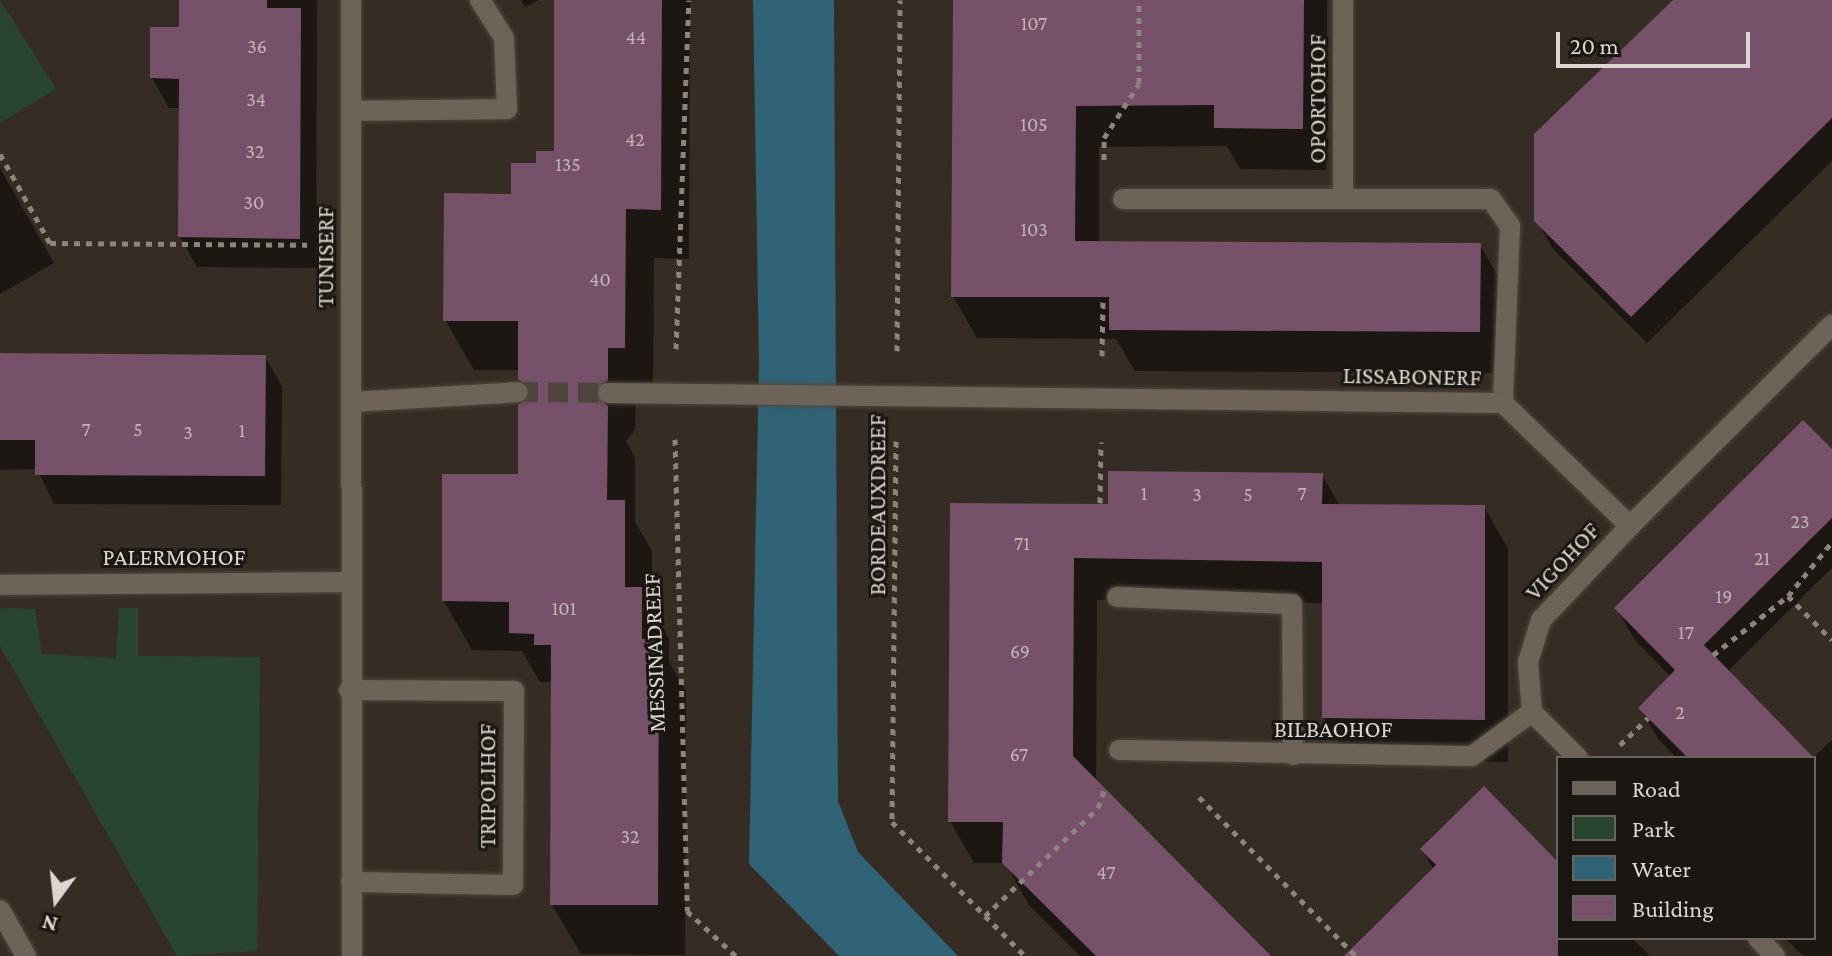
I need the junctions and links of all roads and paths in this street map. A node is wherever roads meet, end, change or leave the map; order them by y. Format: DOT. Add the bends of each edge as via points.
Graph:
graph roads {
  1 [pos="351,0"];
  2 [pos="480,0"];
  3 [pos="689,0"];
  4 [pos="900,0"];
  5 [pos="1139,0"];
  6 [pos="1343,0"];
  7 [pos="351,111"];
  8 [pos="0,154"];
  9 [pos="1105,166"];
  10 [pos="1343,198"];
  11 [pos="1123,199"];
  12 [pos="350,246"];
  13 [pos="1832,325"];
  14 [pos="518,392"];
  15 [pos="608,393"];
  16 [pos="675,393"];
  17 [pos="896,396"];
  18 [pos="352,402"];
  19 [pos="1503,403"];
  20 [pos="1630,526"];
  21 [pos="1832,542"];
  22 [pos="348,582"];
  23 [pos="0,585"];
  24 [pos="1788,596"];
  25 [pos="1117,597"];
  26 [pos="1832,640"];
  27 [pos="1713,655"];
  28 [pos="349,690"];
  29 [pos="1532,712"];
  30 [pos="1648,718"];
  31 [pos="1618,748"];
  32 [pos="1119,750"];
  33 [pos="1154,752"];
  34 [pos="1293,755"];
  35 [pos="1576,756"];
  36 [pos="351,882"];
  37 [pos="0,910"];
  38 [pos="985,916"];
  39 [pos="1760,940"];
  40 [pos="26,956"];
  41 [pos="352,956"];
  42 [pos="736,956"];
  43 [pos="1025,956"];
  44 [pos="1356,956"];
  45 [pos="1775,956"];
  1 -- 7 [label="street, TUNISERF"];
  2 -- 7 [label="street" via="504,38 507,109"];
  3 -- 16 [label="path, MESSINADREEF"];
  4 -- 17 [label="path, BORDEAUXDREEF"];
  5 -- 9 [label="path" via="1139,84 1104,138"];
  6 -- 10 [label="street, OPORTOHOF"];
  7 -- 12 [label="street, TUNISERF"];
  8 -- 12 [label="path" via="50,243"];
  10 -- 11 [label="street"];
  10 -- 19 [label="street" via="1491,199 1510,226"];
  12 -- 18 [label="street, TUNISERF"];
  13 -- 20 [label="street"];
  14 -- 18 [label="street"];
  15 -- 16 [label="street"];
  16 -- 17 [label="street, LISSABONERF"];
  16 -- 42 [label="path, MESSINADREEF" via="687,911"];
  17 -- 19 [label="street, LISSABONERF"];
  17 -- 38 [label="path, BORDEAUXDREEF" via="892,822"];
  18 -- 22 [label="street"];
  19 -- 20 [label="street, LISSABONERF"];
  20 -- 29 [label="street, VIGOHOF" via="1541,620 1528,662"];
  21 -- 24 [label="path"];
  22 -- 23 [label="street, PALERMOHOF"];
  22 -- 28 [label="street"];
  24 -- 26 [label="path"];
  24 -- 27 [label="path"];
  25 -- 34 [label="street" via="1292,604"];
  28 -- 36 [label="street"];
  28 -- 36 [label="street, TRIPOLIHOF" via="514,691 513,885"];
  29 -- 34 [label="street, BILBAOHOF" via="1472,756"];
  29 -- 35 [label="street"];
  30 -- 31 [label="path"];
  32 -- 33 [label="street, BILBAOHOF"];
  32 -- 38 [label="path" via="1098,808"];
  33 -- 34 [label="street, BILBAOHOF"];
  33 -- 44 [label="path"];
  36 -- 41 [label="street"];
  37 -- 40 [label="street"];
  38 -- 43 [label="path, BORDEAUXDREEF"];
  39 -- 45 [label="street"];
}
